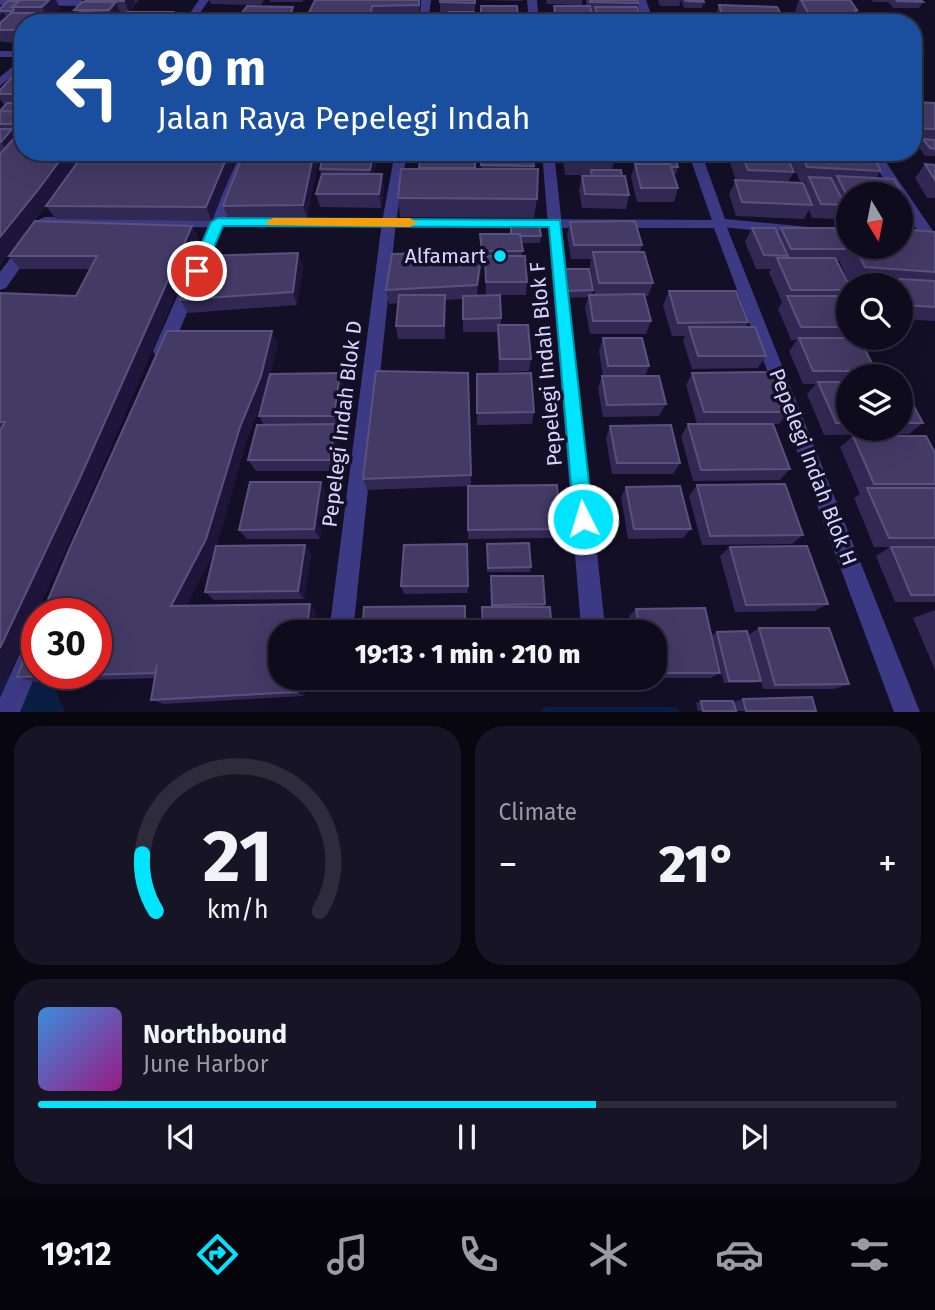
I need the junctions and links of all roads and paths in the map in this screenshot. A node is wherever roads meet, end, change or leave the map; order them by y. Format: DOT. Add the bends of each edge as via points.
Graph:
graph roads {
  1 [pos="82,1"];
  2 [pos="0,2"];
  3 [pos="70,13"];
  4 [pos="14,70"];
  5 [pos="0,83"];
  6 [pos="244,161"];
  7 [pos="399,161"];
  8 [pos="549,161"];
  9 [pos="697,161"];
  10 [pos="878,161"];
  11 [pos="892,182"];
  12 [pos="914,214"];
  13 [pos="218,222"];
  14 [pos="388,222"];
  15 [pos="555,223"];
  16 [pos="719,223"];
  17 [pos="836,235"];
  18 [pos="914,243"];
  19 [pos="935,245"];
  20 [pos="0,284"];
  21 [pos="152,374"];
  22 [pos="342,620"];
  23 [pos="592,620"];
  24 [pos="21,677"];
  25 [pos="10,702"];
  26 [pos="907,712"];
  1 -- 2 [label="street"];
  1 -- 3 [label="street"];
  4 -- 5 [label="street"];
  6 -- 13 [label="street"];
  7 -- 14 [label="street, Pepelegi Indah Blok D"];
  8 -- 15 [label="street, Pepelegi Indah Blok F"];
  9 -- 16 [label="street, Pepelegi Indah Blok H"];
  10 -- 11 [label="street"];
  12 -- 19 [label="street"];
  13 -- 14 [label="street"];
  13 -- 20 [label="street" via="49,217"];
  13 -- 21 [label="street"];
  14 -- 15 [label="street"];
  14 -- 22 [label="street, Pepelegi Indah Blok D"];
  15 -- 16 [label="street"];
  15 -- 23 [label="street, Pepelegi Indah Blok F"];
  16 -- 17 [label="street"];
  16 -- 26 [label="street, Pepelegi Indah Blok H"];
  18 -- 19 [label="street"];
  24 -- 25 [label="street"];
}
